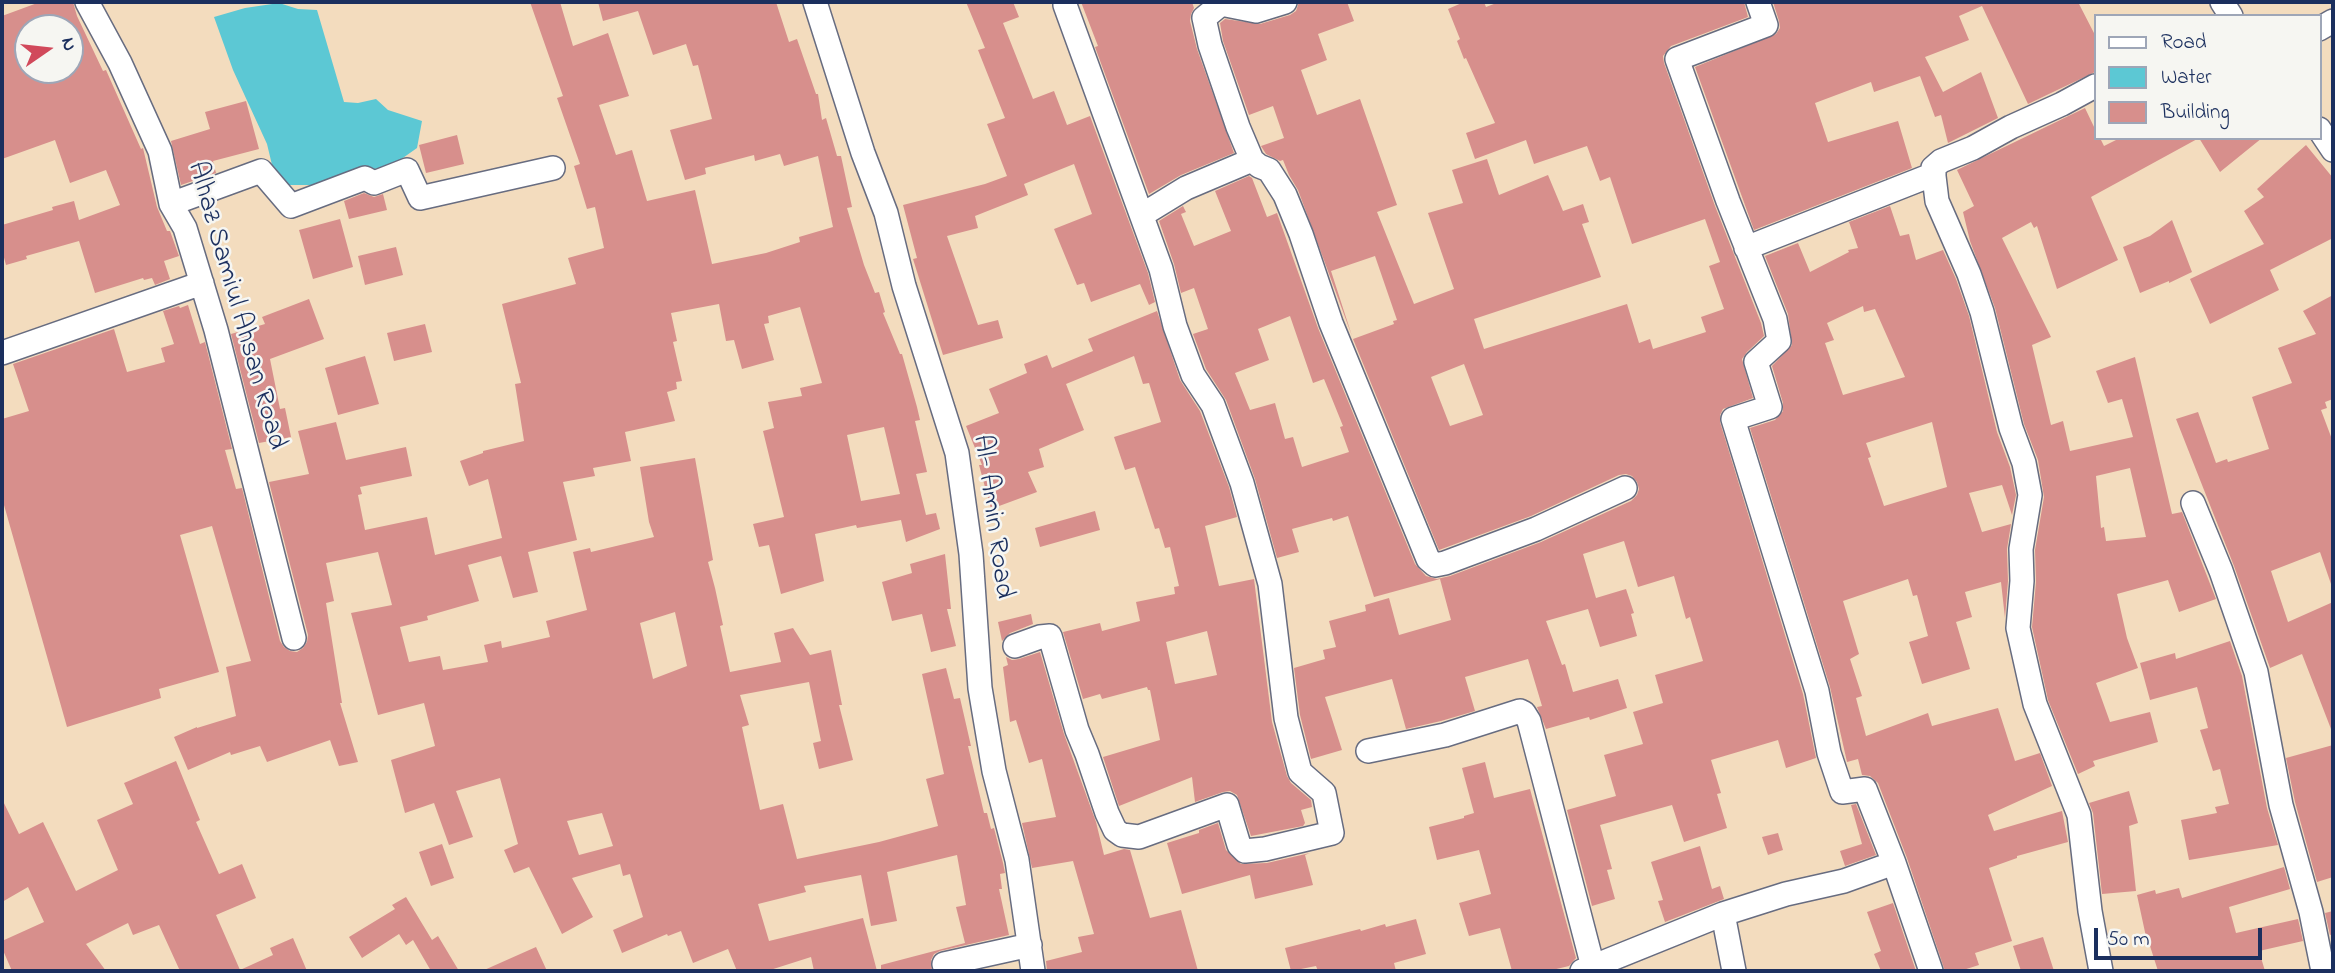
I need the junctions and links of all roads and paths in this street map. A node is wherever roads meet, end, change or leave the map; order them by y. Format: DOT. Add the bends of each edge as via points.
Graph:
graph roads {
  1 [pos="87,2"];
  2 [pos="815,2"];
  3 [pos="1285,2"];
  4 [pos="1758,2"];
  5 [pos="1221,3"];
  6 [pos="1065,5"];
  7 [pos="2094,87"];
  8 [pos="2321,133"];
  9 [pos="2333,150"];
  10 [pos="1252,160"];
  11 [pos="552,168"];
  12 [pos="1934,174"];
  13 [pos="171,204"];
  14 [pos="1142,215"];
  15 [pos="1746,248"];
  16 [pos="202,282"];
  17 [pos="2,353"];
  18 [pos="1625,488"];
  19 [pos="2193,503"];
  20 [pos="294,638"];
  21 [pos="1015,646"];
  22 [pos="1368,751"];
  23 [pos="1894,863"];
  24 [pos="1723,914"];
  25 [pos="1030,945"];
  26 [pos="1588,969"];
  27 [pos="946,971"];
  28 [pos="1033,971"];
  29 [pos="1734,971"];
  30 [pos="1931,971"];
  31 [pos="2101,971"];
  32 [pos="2323,971"];
  1 -- 13 [label="street, Alhaz Samiul Ahsan Road" via="160,151"];
  2 -- 25 [label="street, Al- Amin Road" via="886,213 957,453 971,554 980,688"];
  3 -- 5 [label="street" via="1256,11"];
  4 -- 15 [label="street" via="1766,25 1677,59"];
  5 -- 10 [label="street" via="1205,18 1207,32"];
  6 -- 14 [label="street"];
  7 -- 12 [label="street" via="1941,161 1933,168"];
  8 -- 9 [label="street"];
  10 -- 14 [label="street" via="1186,188"];
  10 -- 18 [label="street" via="1269,170 1284,195 1428,559 1435,565 1445,563 1536,529"];
  11 -- 13 [label="street" via="420,198 407,170 374,183 365,178 291,206 261,171"];
  12 -- 15 [label="street"];
  12 -- 31 [label="street" via="1937,201 1983,312 2031,495 2021,550 2018,628 2035,704 2079,815"];
  13 -- 16 [label="street, Alhaz Samiul Ahsan Road" via="185,228"];
  14 -- 21 [label="street" via="1193,375 1213,405 1242,483 1270,584 1286,718 1300,772 1324,793 1332,832 1245,851 1238,845 1227,805 1139,837 1122,835 1107,813 1076,730 1051,636"];
  15 -- 23 [label="street" via="1775,319 1779,341 1756,362 1770,407 1733,418 1814,678 1842,792 1865,789"];
  16 -- 17 [label="street"];
  16 -- 20 [label="street, Alhaz Samiul Ahsan Road"];
  19 -- 32 [label="street" via="2256,672 2281,805"];
  22 -- 26 [label="street" via="1445,734 1520,710 1524,713"];
  23 -- 24 [label="street"];
  23 -- 30 [label="street"];
  24 -- 26 [label="street"];
  24 -- 29 [label="street"];
  25 -- 27 [label="street" via="944,964"];
  25 -- 28 [label="street, Al- Amin Road"];
}
